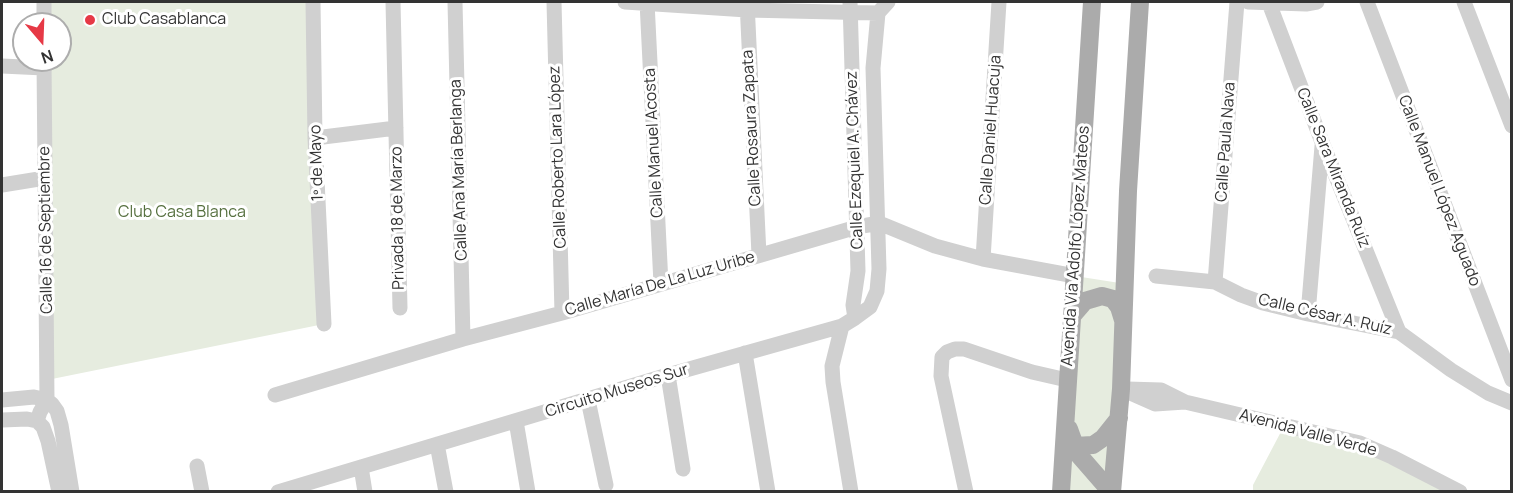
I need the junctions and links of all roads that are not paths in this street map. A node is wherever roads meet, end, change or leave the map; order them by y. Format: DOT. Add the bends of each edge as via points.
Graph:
graph roads {
  1 [pos="313,2"];
  2 [pos="393,2"];
  3 [pos="455,2"];
  4 [pos="554,2"];
  5 [pos="625,2"];
  6 [pos="647,2"];
  7 [pos="999,2"];
  8 [pos="1092,2"];
  9 [pos="1140,2"];
  10 [pos="1237,2"];
  11 [pos="1248,2"];
  12 [pos="1317,2"];
  13 [pos="1366,2"];
  14 [pos="1464,2"];
  15 [pos="1269,3"];
  16 [pos="747,6"];
  17 [pos="850,7"];
  18 [pos="883,7"];
  19 [pos="44,72"];
  20 [pos="1512,126"];
  21 [pos="396,128"];
  22 [pos="315,138"];
  23 [pos="1322,142"];
  24 [pos="45,178"];
  25 [pos="2,185"];
  26 [pos="879,223"];
  27 [pos="857,227"];
  28 [pos="759,255"];
  29 [pos="983,260"];
  30 [pos="1075,276"];
  31 [pos="1156,276"];
  32 [pos="1215,282"];
  33 [pos="661,284"];
  34 [pos="400,308"];
  35 [pos="562,313"];
  36 [pos="1308,314"];
  37 [pos="1072,316"];
  38 [pos="849,322"];
  39 [pos="324,324"];
  40 [pos="1124,324"];
  41 [pos="1399,332"];
  42 [pos="464,339"];
  43 [pos="745,353"];
  44 [pos="668,375"];
  45 [pos="1067,380"];
  46 [pos="1512,380"];
  47 [pos="1121,389"];
  48 [pos="275,395"];
  49 [pos="2,400"];
  50 [pos="47,400"];
  51 [pos="588,400"];
  52 [pos="1512,403"];
  53 [pos="1066,416"];
  54 [pos="1119,418"];
  55 [pos="2,420"];
  56 [pos="37,421"];
  57 [pos="516,421"];
  58 [pos="437,444"];
  59 [pos="1074,446"];
  60 [pos="197,466"];
  61 [pos="361,467"];
  62 [pos="683,470"];
  63 [pos="606,485"];
  64 [pos="284,491"];
  65 [pos="59,492"];
  66 [pos="72,492"];
  67 [pos="202,492"];
  68 [pos="365,492"];
  69 [pos="446,492"];
  70 [pos="528,492"];
  71 [pos="768,492"];
  72 [pos="851,492"];
  73 [pos="966,492"];
  74 [pos="1061,492"];
  75 [pos="1112,492"];
  76 [pos="1460,492"];
  1 -- 22 [label="street, 1º de Mayo"];
  2 -- 21 [label="street, Privada 18 de Marzo"];
  3 -- 42 [label="street, Calle Ana María Berlanga"];
  4 -- 35 [label="street, Calle Roberto Lara López"];
  5 -- 6 [label="street"];
  6 -- 16 [label="street"];
  6 -- 33 [label="street, Calle Manuel Acosta"];
  7 -- 29 [label="street, Calle Daniel Huacuja"];
  8 -- 30 [label="main road, Avenida Via Adolfo López Mateos"];
  9 -- 40 [label="main road"];
  10 -- 32 [label="street, Calle Paula Nava"];
  11 -- 15 [label="street"];
  12 -- 15 [label="street"];
  13 -- 46 [label="street, Calle Manuel López Aguado"];
  14 -- 20 [label="street"];
  15 -- 23 [label="street, Calle Sara Miranda Ruíz"];
  16 -- 17 [label="street"];
  16 -- 28 [label="street, Calle Rosaura Zapata"];
  17 -- 18 [label="street"];
  17 -- 27 [label="street, Calle Ezequiel A. Chávez"];
  18 -- 26 [label="street, Calle Ezequiel A. Chávez" via="873,68"];
  19 -- 24 [label="street, Calle 16 de Septiembre"];
  21 -- 22 [label="street"];
  21 -- 34 [label="street, Privada 18 de Marzo"];
  22 -- 39 [label="street, 1º de Mayo"];
  23 -- 36 [label="street"];
  23 -- 41 [label="street, Calle Sara Miranda Ruíz"];
  24 -- 25 [label="street"];
  24 -- 50 [label="street, Calle 16 de Septiembre"];
  26 -- 27 [label="street"];
  26 -- 29 [label="street"];
  26 -- 38 [label="street" via="878,291 870,307"];
  27 -- 28 [label="street, Calle María De La Luz Uribe"];
  27 -- 38 [label="street, Calle Ezequiel A. Chávez" via="858,271"];
  28 -- 33 [label="street, Calle María De La Luz Uribe"];
  29 -- 30 [label="street"];
  30 -- 37 [label="main road, Avenida Via Adolfo López Mateos"];
  31 -- 32 [label="street, Calle César A. Ruíz"];
  32 -- 36 [label="street, Calle César A. Ruíz" via="1241,295"];
  33 -- 35 [label="street, Calle María De La Luz Uribe"];
  35 -- 42 [label="street, Calle María De La Luz Uribe"];
  36 -- 41 [label="street, Calle César A. Ruíz"];
  37 -- 40 [label="main road" via="1085,300 1102,296 1113,299"];
  37 -- 45 [label="main road, Avenida Via Adolfo López Mateos"];
  38 -- 43 [label="street, Circuito Museos Sur"];
  38 -- 72 [label="street, Calle Ezequiel A. Chávez" via="832,366"];
  40 -- 47 [label="main road"];
  41 -- 52 [label="street, Calle César A. Ruíz" via="1451,370"];
  42 -- 48 [label="street, Calle María De La Luz Uribe"];
  43 -- 44 [label="street, Circuito Museos Sur"];
  43 -- 71 [label="street"];
  44 -- 51 [label="street, Circuito Museos Sur"];
  44 -- 62 [label="street"];
  45 -- 53 [label="main road, Avenida Via Adolfo López Mateos"];
  45 -- 73 [label="street" via="964,349 942,357 941,376"];
  47 -- 54 [label="main road"];
  47 -- 76 [label="street, Avenida Valle Verde" via="1155,404 1185,402 1360,443"];
  49 -- 50 [label="street"];
  50 -- 56 [label="street, Calle 16 de Septiembre"];
  50 -- 66 [label="street, Calle 16 de Septiembre" via="59,418"];
  51 -- 57 [label="street, Circuito Museos Sur"];
  51 -- 63 [label="street"];
  53 -- 59 [label="main road"];
  53 -- 74 [label="main road, Avenida Via Adolfo López Mateos"];
  54 -- 59 [label="main road" via="1093,445"];
  54 -- 75 [label="main road"];
  55 -- 56 [label="street"];
  56 -- 65 [label="street" via="48,441"];
  57 -- 58 [label="street, Circuito Museos Sur"];
  57 -- 70 [label="street"];
  58 -- 61 [label="street, Circuito Museos Sur"];
  58 -- 69 [label="street"];
  59 -- 75 [label="main road"];
  60 -- 67 [label="street"];
  61 -- 64 [label="street, Circuito Museos Sur"];
  61 -- 68 [label="street"];
}
